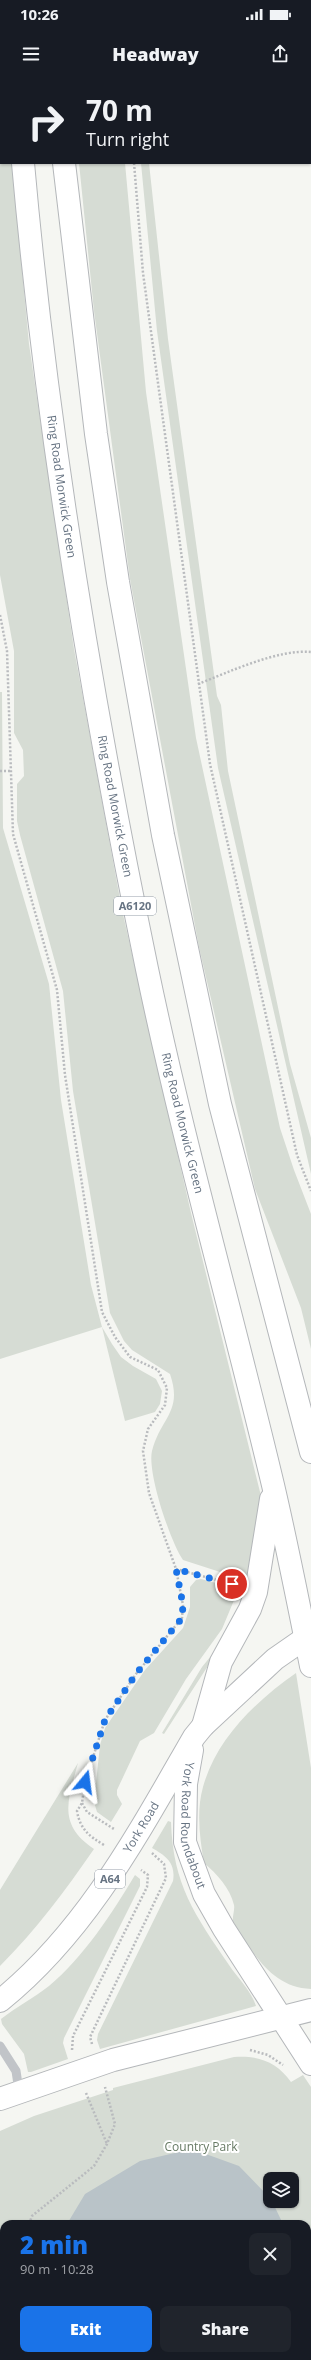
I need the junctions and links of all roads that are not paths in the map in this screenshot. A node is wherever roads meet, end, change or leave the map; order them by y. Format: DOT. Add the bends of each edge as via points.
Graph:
graph roads {
  1 [pos="23,164"];
  2 [pos="64,164"];
  3 [pos="311,1452"];
  4 [pos="274,1486"];
  5 [pos="308,1636"];
  6 [pos="311,1666"];
  7 [pos="198,1731"];
  8 [pos="0,2001"];
  9 [pos="311,2010"];
  10 [pos="280,2017"];
  11 [pos="0,2046"];
  12 [pos="311,2064"];
  13 [pos="9,2095"];
  1 -- 4 [label="highway, Ring Road Morwick Green / A6120" via="50,403 93,687 148,972 217,1264"];
  2 -- 3 [label="highway" via="97,442 118,582 163,835 220,1104"];
  4 -- 5 [label="highway, Ring Road Morwick Green / A6120"];
  4 -- 7 [label="highway, Ring Road Morwick Green / A6120" via="256,1592 250,1609 221,1662"];
  5 -- 6 [label="highway, A6120"];
  5 -- 7 [label="highway" via="275,1659"];
  7 -- 8 [label="highway, York Road / A64" via="96,1899 57,1948 26,1980"];
  7 -- 10 [label="highway, York Road Roundabout" via="186,1784 185,1842 212,1909"];
  9 -- 10 [label="highway"];
  10 -- 12 [label="highway, York Road Roundabout"];
  10 -- 13 [label="highway" via="88,2068"];
  11 -- 13 [label="lane" via="16,2071"];
}
